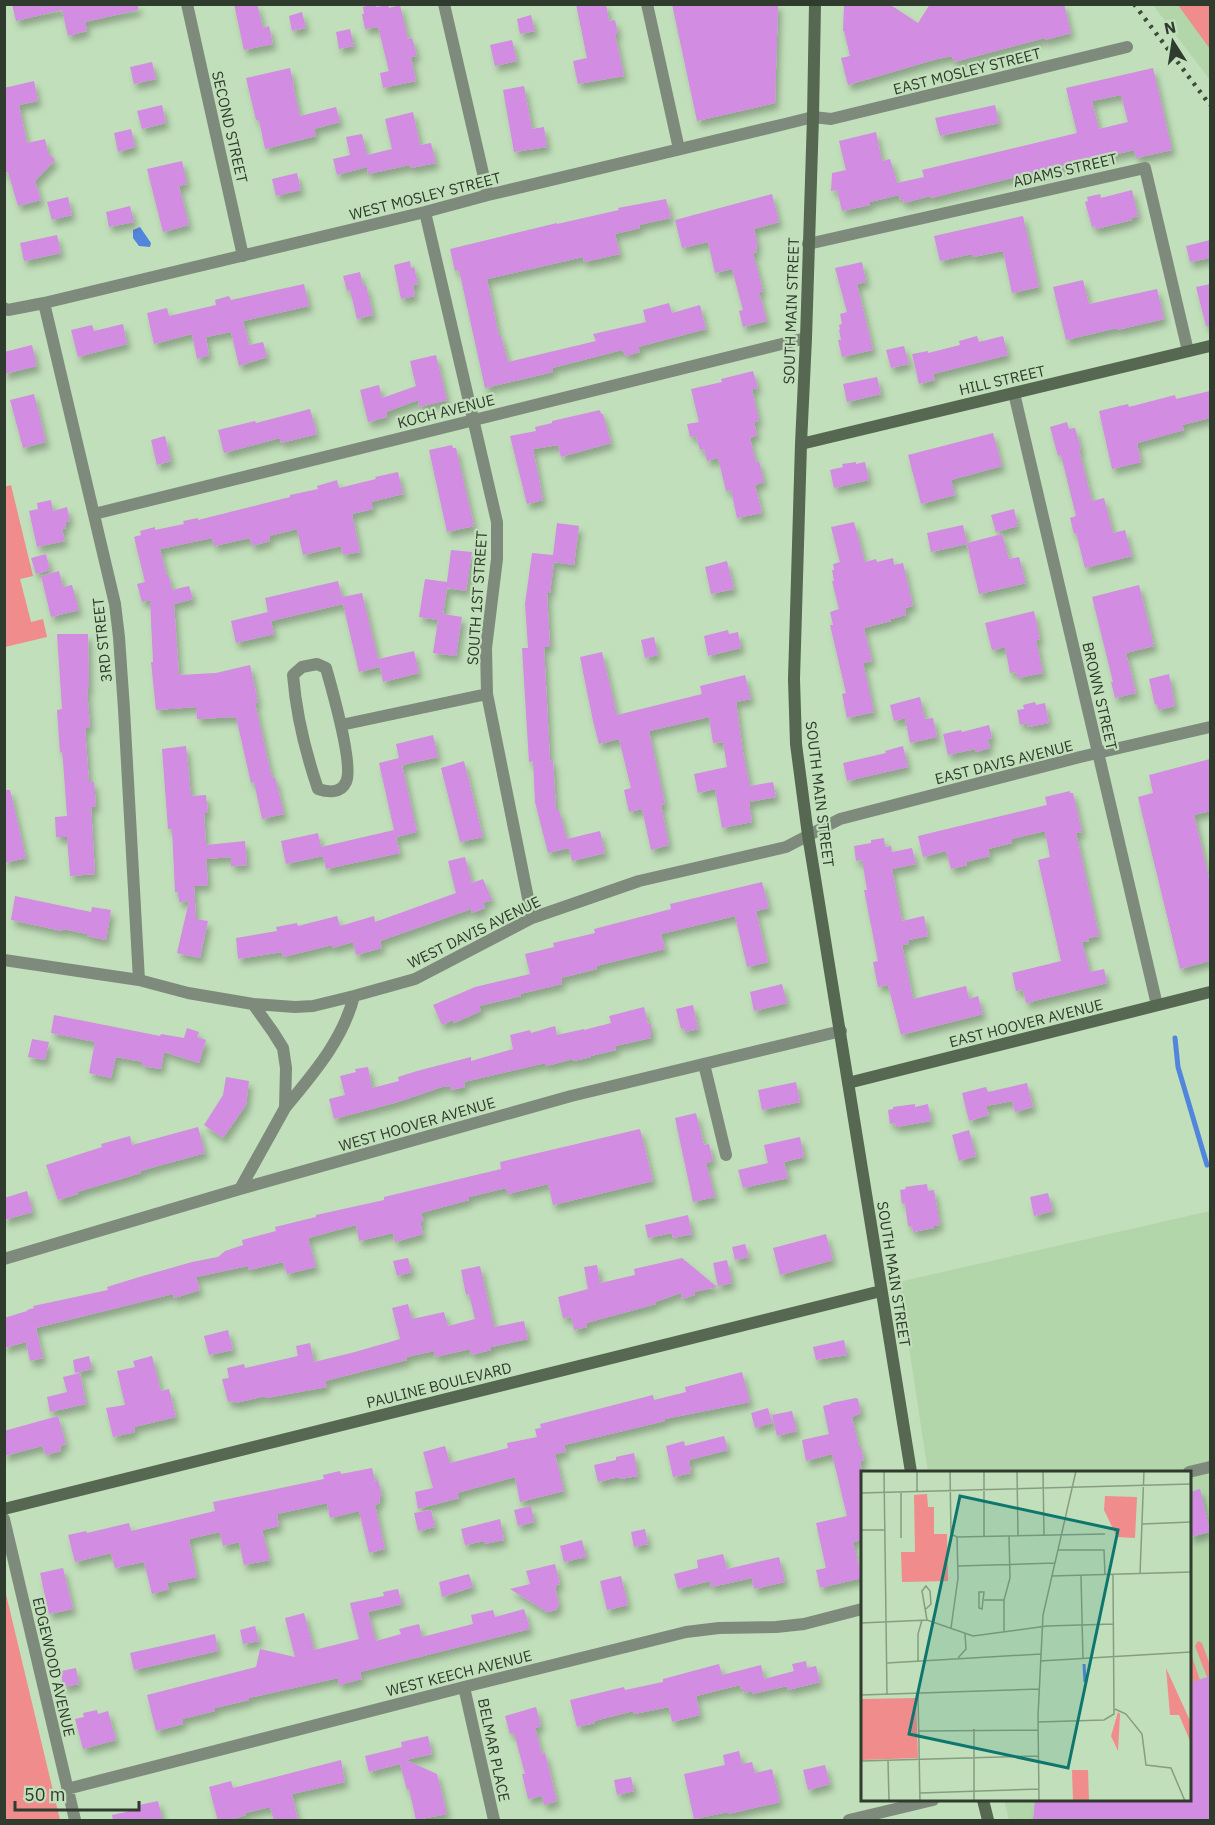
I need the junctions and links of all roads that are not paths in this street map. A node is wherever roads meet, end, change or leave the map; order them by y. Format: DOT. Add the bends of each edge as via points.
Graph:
graph roads {
  1 [pos="187,4"];
  2 [pos="444,4"];
  3 [pos="647,4"];
  4 [pos="815,4"];
  5 [pos="1127,47"];
  6 [pos="813,117"];
  7 [pos="679,149"];
  8 [pos="488,195"];
  9 [pos="425,212"];
  10 [pos="808,244"];
  11 [pos="243,256"];
  12 [pos="44,303"];
  13 [pos="4,308"];
  14 [pos="806,338"];
  15 [pos="1210,346"];
  16 [pos="1188,351"];
  17 [pos="1014,393"];
  18 [pos="472,420"];
  19 [pos="801,444"];
  20 [pos="94,514"];
  21 [pos="488,694"];
  22 [pos="341,725"];
  23 [pos="1210,727"];
  24 [pos="1098,753"];
  25 [pos="808,835"];
  26 [pos="532,918"];
  27 [pos="4,960"];
  28 [pos="139,980"];
  29 [pos="1210,992"];
  30 [pos="354,996"];
  31 [pos="253,1004"];
  32 [pos="1157,1005"];
  33 [pos="840,1031"];
  34 [pos="704,1064"];
  35 [pos="849,1083"];
  36 [pos="285,1108"];
  37 [pos="726,1155"];
  38 [pos="240,1189"];
  39 [pos="4,1258"];
  40 [pos="881,1290"];
  41 [pos="1210,1467"];
  42 [pos="911,1471"];
  43 [pos="1191,1472"];
  44 [pos="4,1509"];
  45 [pos="4,1519"];
  46 [pos="861,1609"];
  47 [pos="465,1687"];
  48 [pos="67,1789"];
  49 [pos="929,1801"];
  50 [pos="983,1801"];
  51 [pos="75,1821"];
  52 [pos="494,1821"];
  53 [pos="849,1821"];
  54 [pos="988,1821"];
  1 -- 11 [label="street, SECOND STREET"];
  2 -- 8 [label="street"];
  3 -- 7 [label="street"];
  4 -- 6 [label="street, SOUTH MAIN STREET"];
  5 -- 6 [label="street, EAST MOSLEY STREET" via="831,119"];
  6 -- 7 [label="street, WEST MOSLEY STREET"];
  6 -- 10 [label="street, SOUTH MAIN STREET"];
  7 -- 8 [label="street, WEST MOSLEY STREET"];
  8 -- 9 [label="street, WEST MOSLEY STREET"];
  9 -- 11 [label="street, WEST MOSLEY STREET"];
  9 -- 18 [label="street, SOUTH 1ST STREET"];
  10 -- 14 [label="street, SOUTH MAIN STREET"];
  10 -- 16 [label="street, ADAMS STREET" via="1145,168"];
  11 -- 12 [label="street, WEST MOSLEY STREET"];
  12 -- 13 [label="street, WEST MOSLEY STREET"];
  12 -- 20 [label="street, 3RD STREET"];
  14 -- 18 [label="street, KOCH AVENUE"];
  14 -- 19 [label="street, SOUTH MAIN STREET"];
  15 -- 16 [label="street, HILL STREET"];
  16 -- 17 [label="street, HILL STREET"];
  17 -- 19 [label="street, HILL STREET"];
  17 -- 24 [label="street, BROWN STREET"];
  18 -- 20 [label="street, KOCH AVENUE"];
  18 -- 21 [label="street, SOUTH 1ST STREET" via="497,522 497,559 486,648"];
  19 -- 25 [label="street, SOUTH MAIN STREET" via="795,708"];
  20 -- 28 [label="street, 3RD STREET" via="119,637"];
  21 -- 22 [label="street"];
  21 -- 26 [label="street, SOUTH 1ST STREET"];
  22 -- 22 [label="street" via="348,781 342,789 328,792 318,789 294,690 293,675 302,667 317,664 326,668"];
  23 -- 24 [label="street, EAST DAVIS AVENUE"];
  24 -- 25 [label="street, EAST DAVIS AVENUE" via="840,819"];
  24 -- 32 [label="street, BROWN STREET"];
  25 -- 26 [label="street, WEST DAVIS AVENUE" via="786,847 639,881"];
  25 -- 33 [label="street, SOUTH MAIN STREET"];
  26 -- 30 [label="street, WEST DAVIS AVENUE" via="416,978"];
  27 -- 28 [label="street, WEST DAVIS AVENUE"];
  28 -- 31 [label="street, WEST DAVIS AVENUE"];
  29 -- 32 [label="street, EAST HOOVER AVENUE"];
  30 -- 31 [label="street, WEST DAVIS AVENUE" via="313,1006"];
  30 -- 36 [label="street" via="338,1036"];
  31 -- 36 [label="street" via="283,1048"];
  32 -- 35 [label="street, EAST HOOVER AVENUE"];
  33 -- 34 [label="street, WEST HOOVER AVENUE"];
  33 -- 35 [label="street, SOUTH MAIN STREET"];
  34 -- 37 [label="street"];
  34 -- 38 [label="street, WEST HOOVER AVENUE" via="571,1096"];
  35 -- 40 [label="street, SOUTH MAIN STREET"];
  36 -- 38 [label="street"];
  38 -- 39 [label="street, WEST HOOVER AVENUE"];
  40 -- 42 [label="street, SOUTH MAIN STREET"];
  40 -- 44 [label="street, PAULINE BOULEVARD"];
  41 -- 43 [label="street"];
  45 -- 48 [label="street, EDGEWOOD AVENUE"];
  46 -- 47 [label="street, WEST KEECH AVENUE" via="795,1625 686,1632"];
  47 -- 48 [label="street, WEST KEECH AVENUE"];
  47 -- 52 [label="street, BELMAR PLACE"];
  48 -- 51 [label="street, EDGEWOOD AVENUE"];
  49 -- 53 [label="street"];
  50 -- 54 [label="street"];
}
